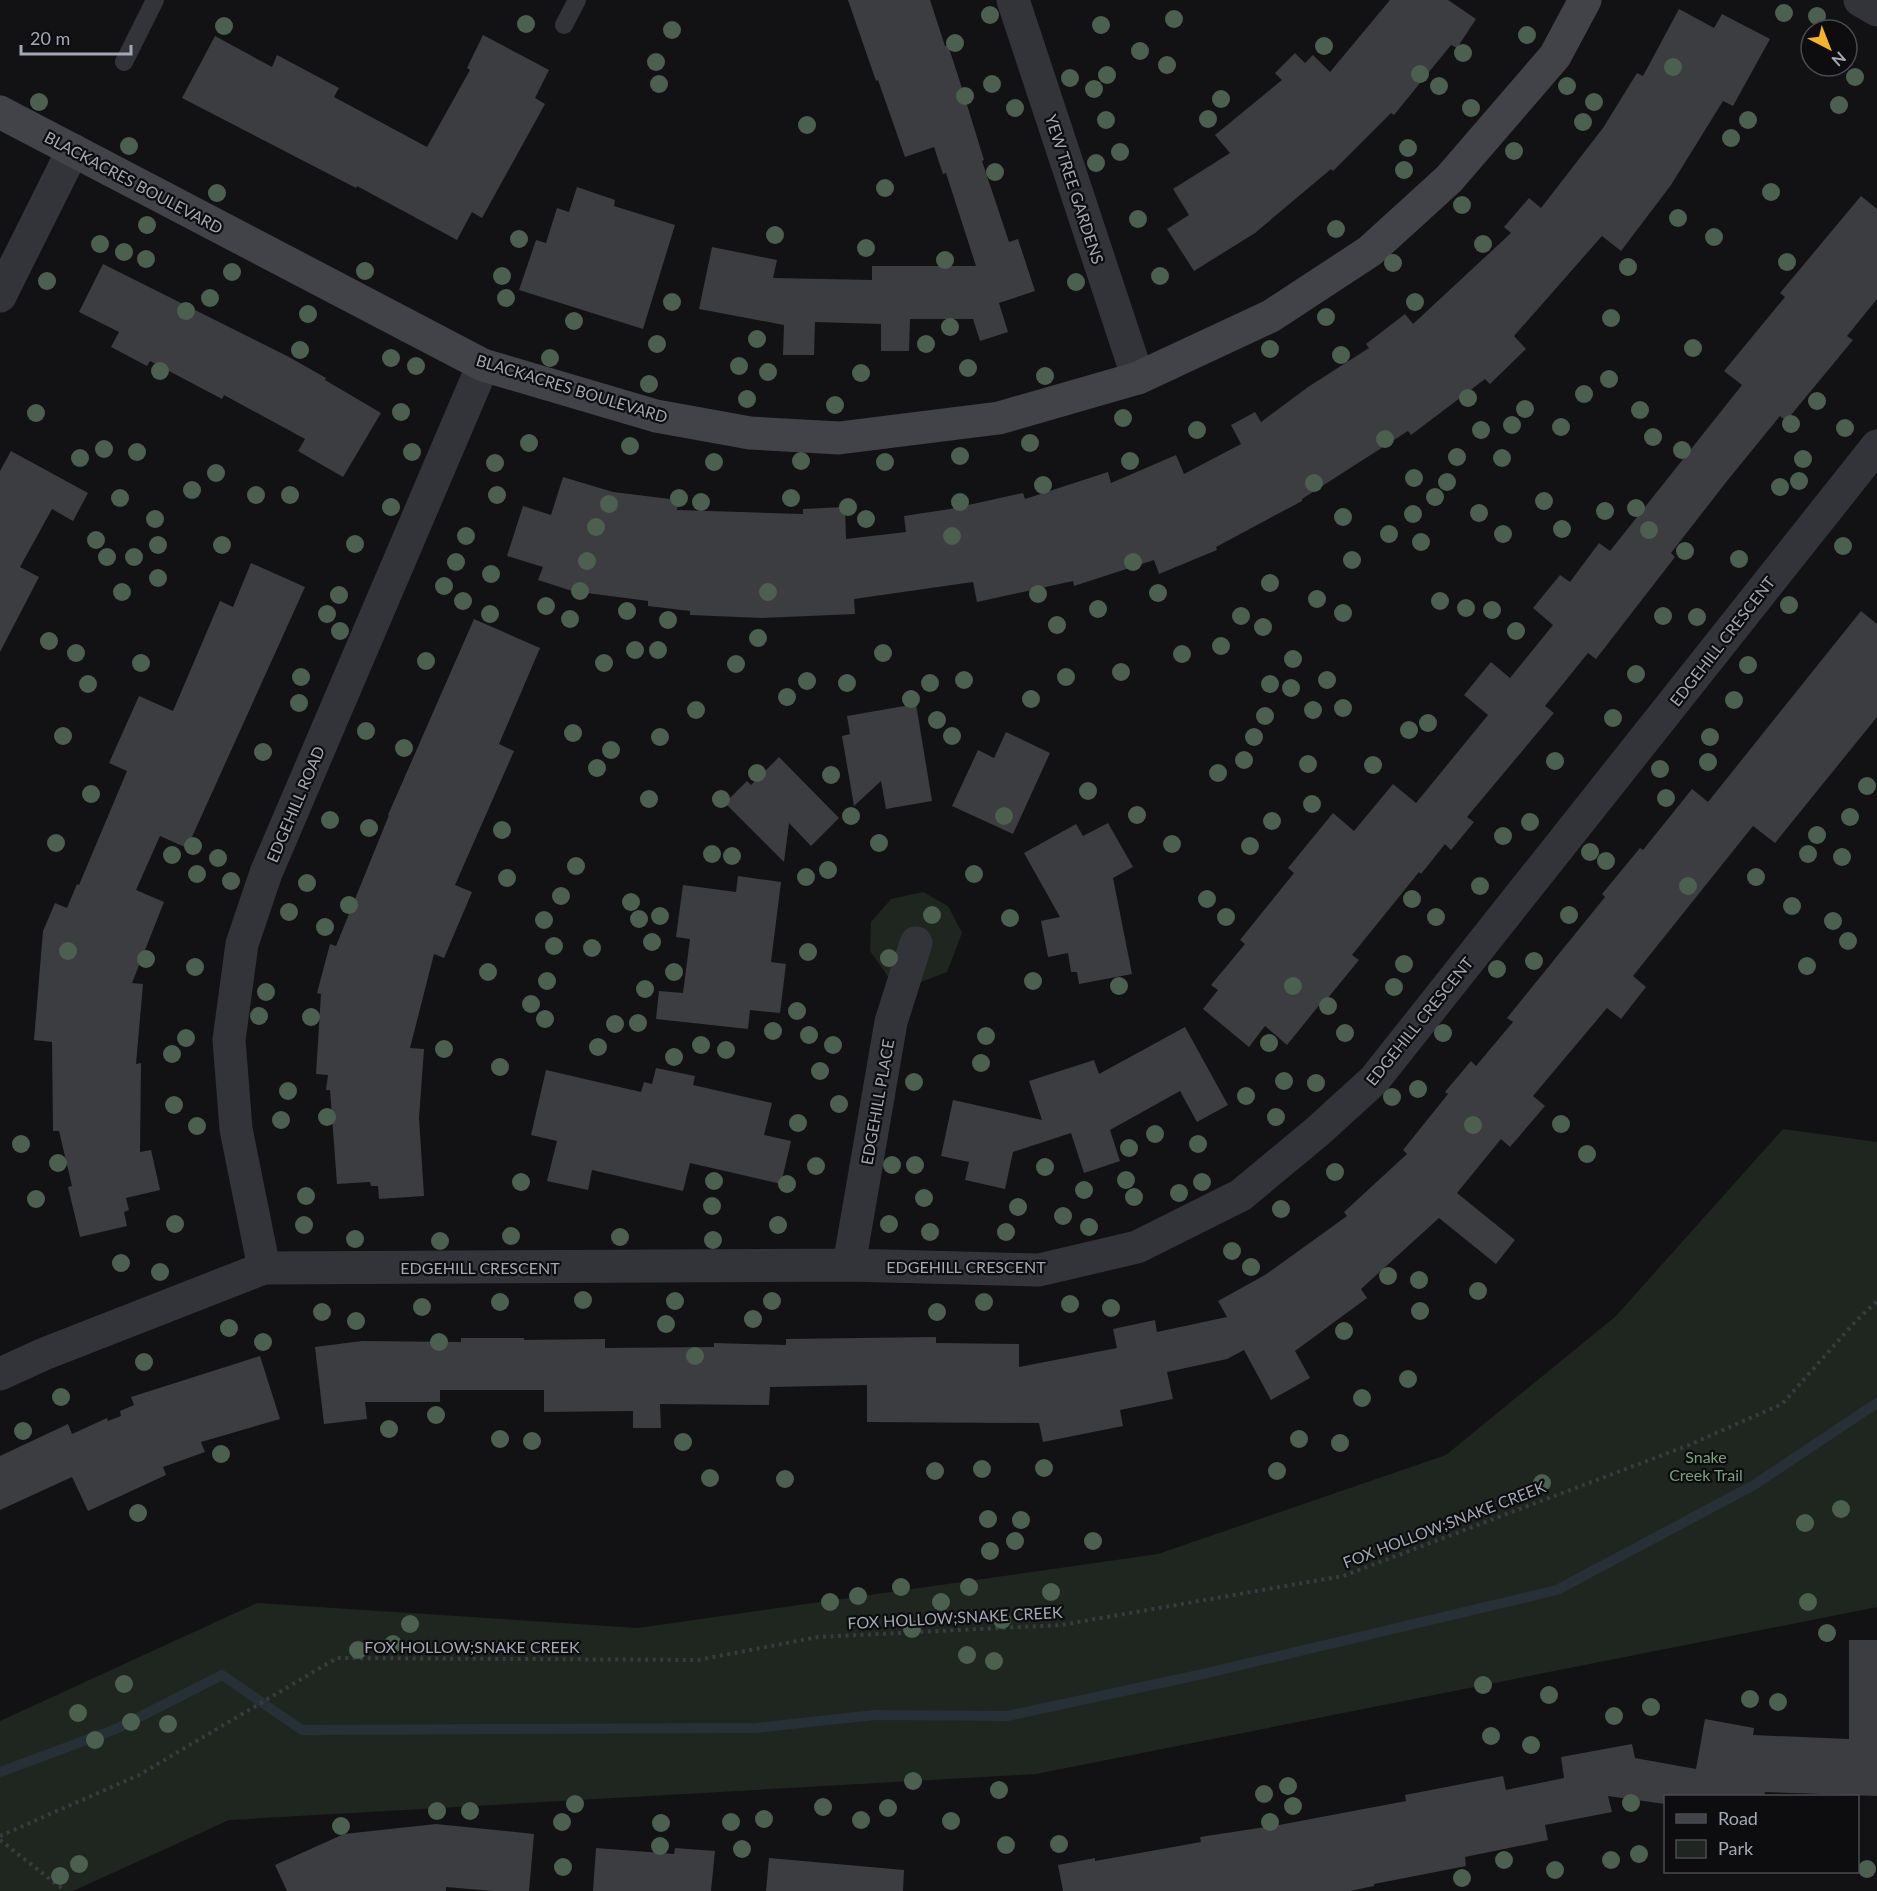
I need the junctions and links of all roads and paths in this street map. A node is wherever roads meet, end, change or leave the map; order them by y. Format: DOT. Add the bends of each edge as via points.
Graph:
graph roads {
  1 [pos="155,0"];
  2 [pos="577,0"];
  3 [pos="1013,0"];
  4 [pos="1585,0"];
  5 [pos="1860,0"];
  6 [pos="1877,10"];
  7 [pos="564,25"];
  8 [pos="124,62"];
  9 [pos="0,112"];
  10 [pos="73,150"];
  11 [pos="0,296"];
  12 [pos="483,364"];
  13 [pos="1138,378"];
  14 [pos="1877,446"];
  15 [pos="916,943"];
  16 [pos="849,1264"];
  17 [pos="264,1268"];
  18 [pos="1877,1301"];
  19 [pos="0,1374"];
  20 [pos="0,1836"];
  21 [pos="0,1840"];
  22 [pos="66,1891"];
  1 -- 8 [label="lane"];
  2 -- 7 [label="lane"];
  3 -- 13 [label="street, YEW TREE GARDENS"];
  4 -- 13 [label="street, BLACKACRES BOULEVARD" via="1548,65 1449,179 1370,251 1271,316"];
  5 -- 6 [label="street"];
  9 -- 10 [label="street, BLACKACRES BOULEVARD"];
  10 -- 11 [label="street"];
  10 -- 12 [label="street, BLACKACRES BOULEVARD"];
  12 -- 13 [label="street, BLACKACRES BOULEVARD" via="656,416 750,433 838,438 999,418"];
  12 -- 17 [label="street, EDGEHILL ROAD" via="266,873 242,944 229,1040 236,1129"];
  14 -- 16 [label="street, EDGEHILL CRESCENT" via="1374,1080 1240,1195 1137,1247 1039,1270"];
  15 -- 16 [label="street, EDGEHILL PLACE" via="891,1022"];
  16 -- 17 [label="street, EDGEHILL CRESCENT"];
  17 -- 19 [label="street, EDGEHILL CRESCENT"];
  18 -- 20 [label="path, FOX HOLLOW;SNAKE CREEK" via="1782,1404 1689,1445 1343,1576 1061,1625 818,1637 698,1660 337,1658 139,1775"];
  21 -- 22 [label="path"];
}
